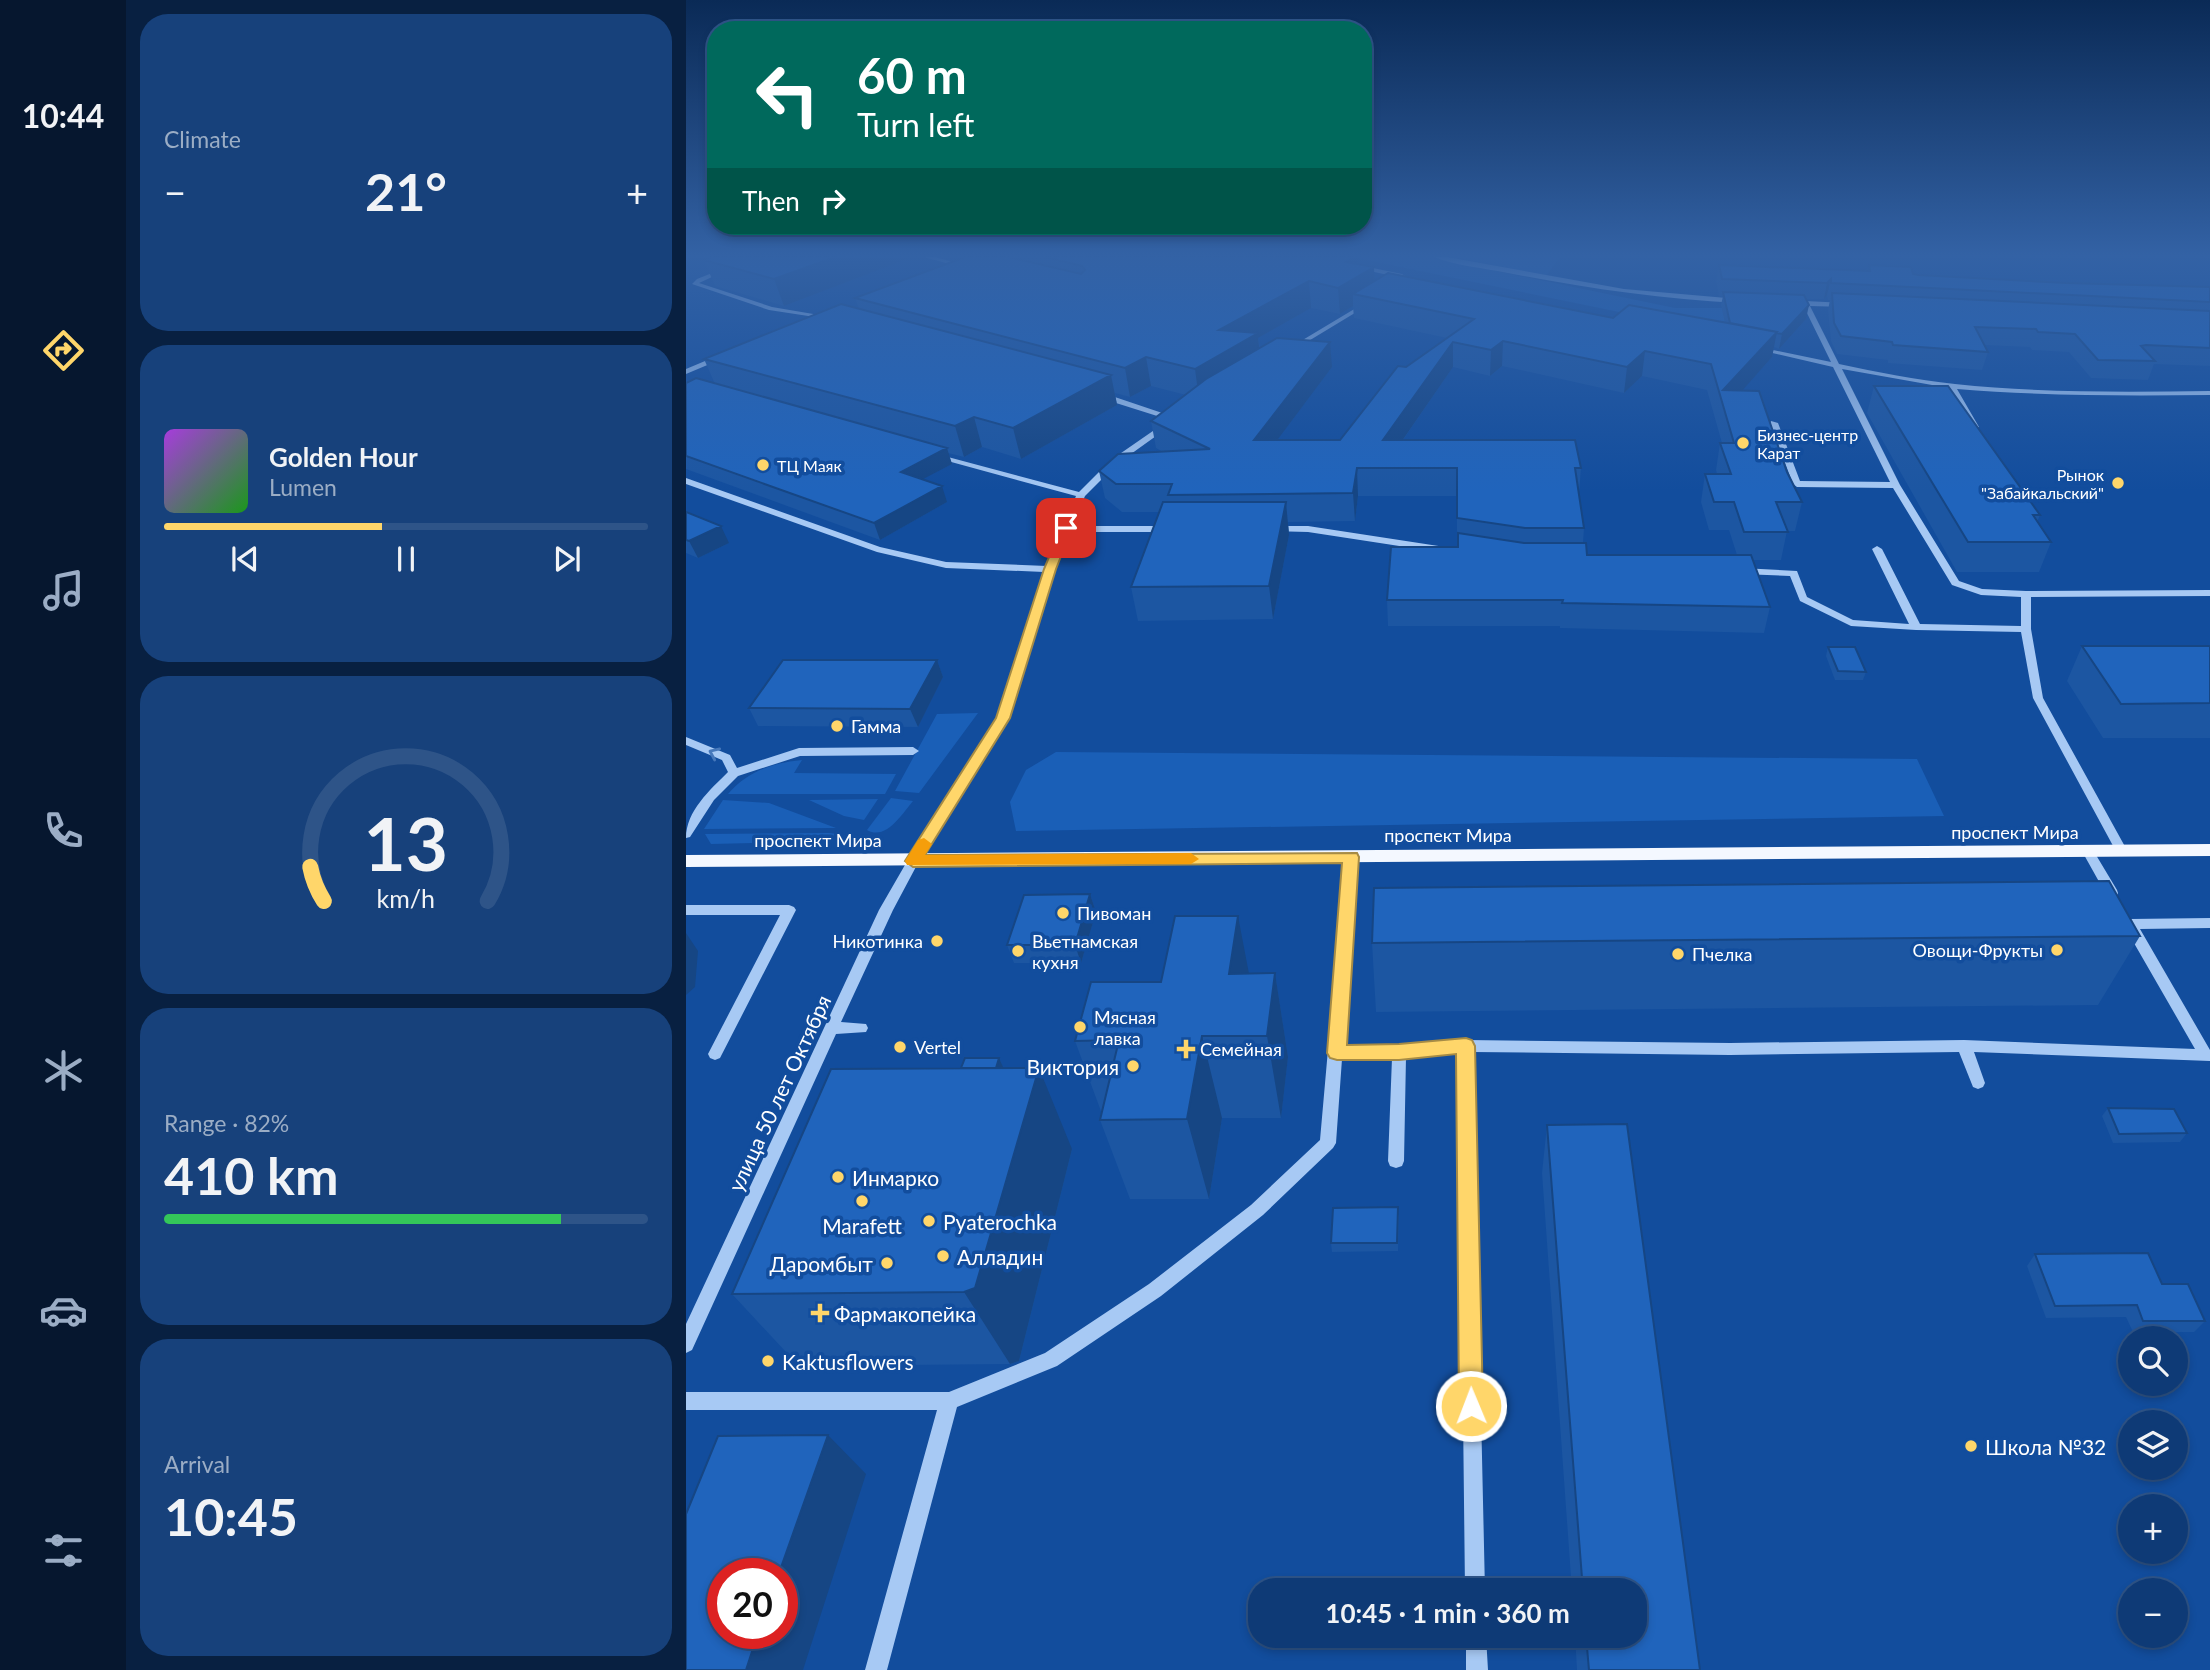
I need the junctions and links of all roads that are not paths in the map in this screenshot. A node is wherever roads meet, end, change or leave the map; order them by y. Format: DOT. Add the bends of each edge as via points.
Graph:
graph roads {
  1 [pos="1315,335"];
  2 [pos="1820,335"];
  3 [pos="1752,348"];
  4 [pos="732,352"];
  5 [pos="1283,354"];
  6 [pos="1834,365"];
  7 [pos="686,372"];
  8 [pos="1952,386"];
  9 [pos="1086,391"];
  10 [pos="2210,393"];
  11 [pos="1188,411"];
  12 [pos="1176,419"];
  13 [pos="1774,423"];
  14 [pos="1969,436"];
  15 [pos="925,452"];
  16 [pos="686,481"];
  17 [pos="1896,485"];
  18 [pos="1081,495"];
  19 [pos="1066,528"];
  20 [pos="1187,529"];
  21 [pos="1254,529"];
  22 [pos="1877,549"];
  23 [pos="1456,551"];
  24 [pos="1050,569"];
  25 [pos="1732,570"];
  26 [pos="2210,593"];
  27 [pos="2026,594"];
  28 [pos="1916,627"];
  29 [pos="2026,629"];
  30 [pos="686,741"];
  31 [pos="913,751"];
  32 [pos="734,773"];
  33 [pos="686,834"];
  34 [pos="2210,850"];
  35 [pos="2122,852"];
  36 [pos="2089,853"];
  37 [pos="1351,857"];
  38 [pos="913,861"];
  39 [pos="686,862"];
  40 [pos="686,910"];
  41 [pos="2124,913"];
  42 [pos="2210,923"];
  43 [pos="832,1028"];
  44 [pos="861,1028"];
  45 [pos="1466,1046"];
  46 [pos="1964,1046"];
  47 [pos="1399,1052"];
  48 [pos="1337,1053"];
  49 [pos="715,1054"];
  50 [pos="2208,1058"];
  51 [pos="1978,1083"];
  52 [pos="1396,1161"];
  53 [pos="686,1344"];
  54 [pos="686,1401"];
  55 [pos="950,1401"];
  56 [pos="1475,1578"];
  57 [pos="1476,1648"];
  58 [pos="876,1670"];
  59 [pos="1477,1670"];
  1 -- 5 [label="street"];
  2 -- 6 [label="street"];
  3 -- 6 [label="street"];
  4 -- 7 [label="street"];
  6 -- 8 [label="street"];
  6 -- 17 [label="street"];
  8 -- 10 [label="street" via="2066,394"];
  8 -- 14 [label="lane" via="1975,426"];
  9 -- 12 [label="street"];
  11 -- 12 [label="street"];
  12 -- 18 [label="street" via="1114,462"];
  13 -- 17 [label="street" via="1797,484"];
  15 -- 18 [label="street"];
  16 -- 24 [label="street" via="877,550 946,565"];
  17 -- 27 [label="street" via="1955,583 1981,593"];
  18 -- 19 [label="street, улица 50 лет Октября"];
  19 -- 20 [label="street"];
  19 -- 24 [label="street, улица 50 лет Октября"];
  21 -- 23 [label="street" via="1308,529"];
  22 -- 28 [label="street"];
  24 -- 38 [label="street, улица 50 лет Октября" via="1003,718"];
  25 -- 28 [label="street" via="1794,573 1803,599 1851,623"];
  26 -- 27 [label="street"];
  27 -- 29 [label="street"];
  28 -- 29 [label="street"];
  29 -- 35 [label="street" via="2038,698"];
  32 -- 30 [label="lane, one-way" via="726,758"];
  31 -- 32 [label="street" via="799,752"];
  32 -- 33 [label="street" via="710,797"];
  34 -- 35 [label="main road, проспект Мира"];
  35 -- 36 [label="main road, проспект Мира"];
  36 -- 37 [label="main road, проспект Мира"];
  36 -- 41 [label="street"];
  37 -- 38 [label="main road, проспект Мира"];
  37 -- 48 [label="street"];
  38 -- 39 [label="main road, проспект Мира"];
  38 -- 43 [label="street, улица 50 лет Октября"];
  40 -- 49 [label="street" via="789,910"];
  41 -- 42 [label="street"];
  41 -- 50 [label="street"];
  43 -- 44 [label="street"];
  43 -- 53 [label="street, улица 50 лет Октября"];
  45 -- 46 [label="street"];
  45 -- 47 [label="street"];
  45 -- 56 [label="street"];
  46 -- 50 [label="street"];
  46 -- 51 [label="lane"];
  47 -- 48 [label="street"];
  47 -- 52 [label="street"];
  48 -- 55 [label="street" via="1328,1143 1257,1210 1155,1290 1051,1360"];
  54 -- 55 [label="street"];
  55 -- 58 [label="street"];
  57 -- 59 [label="street"];
}
